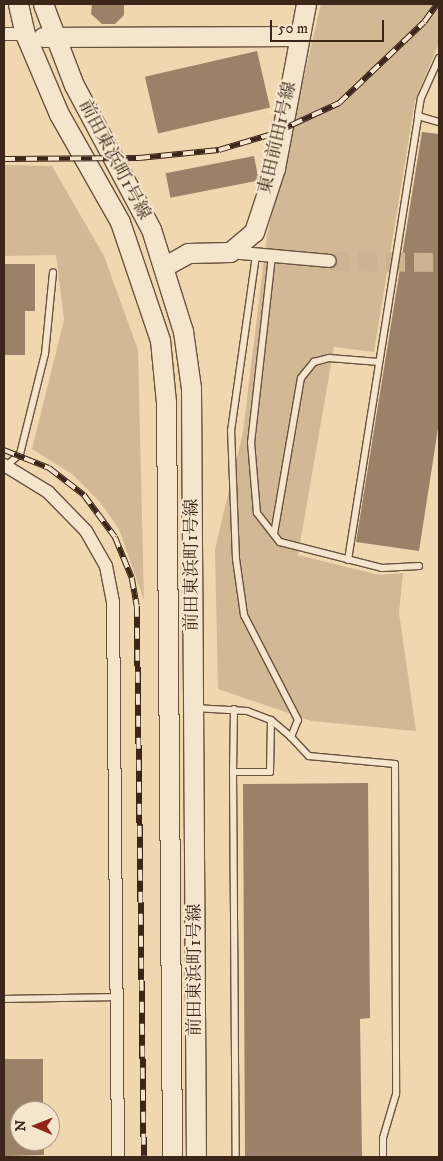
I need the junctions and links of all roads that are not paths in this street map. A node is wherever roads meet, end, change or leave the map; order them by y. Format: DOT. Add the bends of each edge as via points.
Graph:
graph roads {
  1 [pos="18,4"];
  2 [pos="44,4"];
  3 [pos="306,4"];
  4 [pos="4,34"];
  5 [pos="25,34"];
  6 [pos="299,36"];
  7 [pos="53,38"];
  8 [pos="439,58"];
  9 [pos="418,116"];
  10 [pos="439,122"];
  11 [pos="230,252"];
  12 [pos="256,255"];
  13 [pos="272,256"];
  14 [pos="330,261"];
  15 [pos="165,266"];
  16 [pos="53,272"];
  17 [pos="379,362"];
  18 [pos="5,465"];
  19 [pos="274,534"];
  20 [pos="348,560"];
  21 [pos="419,566"];
  22 [pos="193,708"];
  23 [pos="234,709"];
  24 [pos="271,720"];
  25 [pos="291,736"];
  26 [pos="233,772"];
  27 [pos="117,998"];
  28 [pos="4,999"];
  29 [pos="118,1157"];
  30 [pos="172,1157"];
  31 [pos="196,1157"];
  32 [pos="236,1157"];
  33 [pos="383,1157"];
  1 -- 5 [label="street, 前田東浜町1号線"];
  2 -- 7 [label="street, 前田東浜町1号線"];
  3 -- 6 [label="street, 東田前田1号線"];
  4 -- 5 [label="street"];
  5 -- 7 [label="street"];
  5 -- 30 [label="street, 前田東浜町1号線" via="60,114 120,222 160,340 166,402"];
  6 -- 7 [label="street"];
  6 -- 11 [label="street, 東田前田1号線" via="275,168 254,232"];
  7 -- 15 [label="street, 前田東浜町1号線" via="151,229"];
  8 -- 9 [label="lane" via="421,98"];
  9 -- 10 [label="lane"];
  9 -- 17 [label="lane"];
  11 -- 12 [label="street"];
  11 -- 15 [label="street" via="188,253"];
  12 -- 13 [label="street"];
  12 -- 25 [label="lane" via="232,432 236,559 244,615 298,720"];
  13 -- 14 [label="street"];
  13 -- 19 [label="lane" via="252,442 257,513"];
  15 -- 22 [label="street, 前田東浜町1号線" via="183,331 191,388"];
  16 -- 18 [label="lane" via="45,354 20,454"];
  17 -- 19 [label="lane" via="329,358 314,362 301,378"];
  17 -- 20 [label="lane"];
  18 -- 27 [label="street" via="48,492 73,518 106,566 113,602"];
  19 -- 20 [label="lane" via="280,542"];
  20 -- 21 [label="lane" via="382,568"];
  22 -- 23 [label="lane"];
  22 -- 31 [label="street, 前田東浜町1号線"];
  23 -- 24 [label="lane"];
  23 -- 26 [label="lane"];
  24 -- 25 [label="lane"];
  24 -- 26 [label="lane" via="270,772"];
  25 -- 33 [label="lane" via="309,756 395,764 396,1094 383,1138"];
  26 -- 32 [label="lane"];
  27 -- 28 [label="lane"];
  27 -- 29 [label="street"];
}
